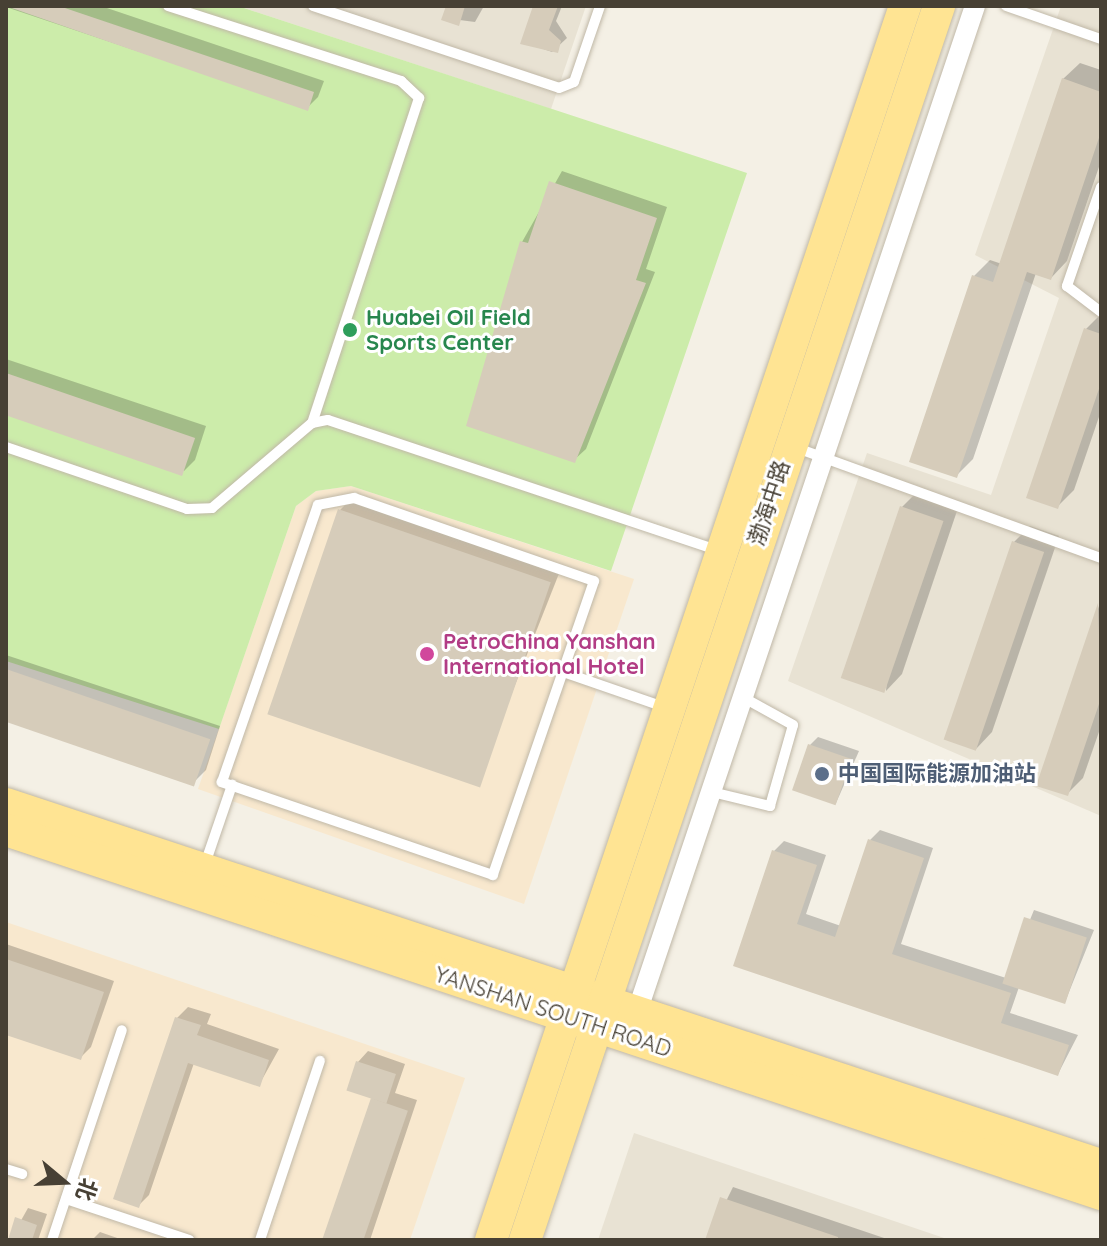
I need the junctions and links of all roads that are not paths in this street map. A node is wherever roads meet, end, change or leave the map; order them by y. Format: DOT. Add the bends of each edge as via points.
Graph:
graph roads {
  1 [pos="168,6"];
  2 [pos="313,6"];
  3 [pos="600,6"];
  4 [pos="939,6"];
  5 [pos="975,6"];
  6 [pos="1006,6"];
  7 [pos="898,8"];
  8 [pos="1101,39"];
  9 [pos="1101,187"];
  10 [pos="1101,312"];
  11 [pos="312,423"];
  12 [pos="789,446"];
  13 [pos="6,447"];
  14 [pos="826,458"];
  15 [pos="719,551"];
  16 [pos="1101,558"];
  17 [pos="563,672"];
  18 [pos="744,698"];
  19 [pos="667,708"];
  20 [pos="232,785"];
  21 [pos="712,792"];
  22 [pos="6,804"];
  23 [pos="6,830"];
  24 [pos="203,869"];
  25 [pos="584,1009"];
  26 [pos="637,1012"];
  27 [pos="122,1030"];
  28 [pos="320,1061"];
  29 [pos="1101,1165"];
  30 [pos="6,1169"];
  31 [pos="22,1174"];
  32 [pos="1101,1194"];
  33 [pos="66,1199"];
  34 [pos="52,1240"];
  35 [pos="189,1240"];
  36 [pos="260,1240"];
  37 [pos="491,1240"];
  38 [pos="525,1240"];
  1 -- 11 [label="lane" via="401,81 419,98"];
  2 -- 3 [label="lane" via="559,88 574,82"];
  4 -- 12 [label="main road, 渤海中路"];
  5 -- 14 [label="street"];
  6 -- 8 [label="lane"];
  7 -- 15 [label="main road, 渤海中路"];
  9 -- 10 [label="lane" via="1067,286"];
  11 -- 13 [label="lane" via="212,508 187,509"];
  11 -- 15 [label="lane" via="328,420"];
  12 -- 14 [label="lane"];
  12 -- 25 [label="main road, 渤海中路"];
  14 -- 16 [label="lane"];
  14 -- 18 [label="street"];
  15 -- 19 [label="main road, 渤海中路"];
  17 -- 19 [label="lane"];
  17 -- 20 [label="lane" via="493,875"];
  17 -- 20 [label="lane" via="594,581 354,498 318,505 222,782"];
  18 -- 21 [label="street"];
  18 -- 21 [label="lane" via="793,725 770,806"];
  19 -- 25 [label="main road, 渤海中路"];
  20 -- 24 [label="lane"];
  21 -- 26 [label="street"];
  22 -- 24 [label="main road, YANSHAN SOUTH ROAD"];
  23 -- 25 [label="main road, YANSHAN SOUTH ROAD"];
  24 -- 25 [label="main road, YANSHAN SOUTH ROAD"];
  25 -- 26 [label="main road, YANSHAN SOUTH ROAD"];
  25 -- 32 [label="main road, YANSHAN SOUTH ROAD"];
  25 -- 37 [label="main road"];
  25 -- 38 [label="main road"];
  26 -- 29 [label="main road, YANSHAN SOUTH ROAD"];
  27 -- 33 [label="lane"];
  28 -- 36 [label="lane"];
  30 -- 31 [label="lane"];
  33 -- 34 [label="lane"];
  33 -- 35 [label="lane"];
}
